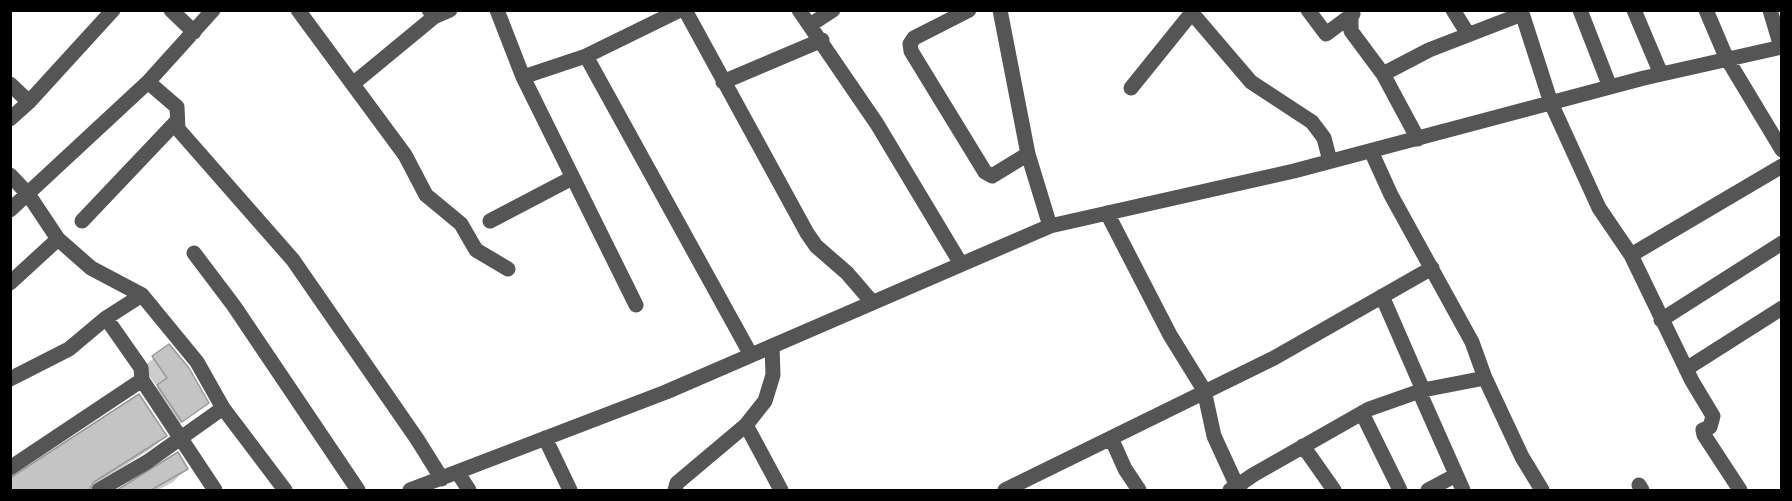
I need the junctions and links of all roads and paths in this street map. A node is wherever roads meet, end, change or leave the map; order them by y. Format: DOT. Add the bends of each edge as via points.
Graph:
graph roads {
  1 [pos="113,10"];
  2 [pos="171,10"];
  3 [pos="213,10"];
  4 [pos="298,10"];
  5 [pos="450,10"];
  6 [pos="496,10"];
  7 [pos="680,10"];
  8 [pos="685,10"];
  9 [pos="799,10"];
  10 [pos="833,10"];
  11 [pos="969,10"];
  12 [pos="1000,10"];
  13 [pos="1308,10"];
  14 [pos="1453,10"];
  15 [pos="1580,10"];
  16 [pos="1634,10"];
  17 [pos="1706,10"];
  18 [pos="1770,10"];
  19 [pos="1193,12"];
  20 [pos="1522,12"];
  21 [pos="431,14"];
  22 [pos="1354,14"];
  23 [pos="810,25"];
  24 [pos="194,32"];
  25 [pos="1468,34"];
  26 [pos="822,40"];
  27 [pos="1781,47"];
  28 [pos="586,56"];
  29 [pos="1726,57"];
  30 [pos="1383,74"];
  31 [pos="1661,74"];
  32 [pos="524,77"];
  33 [pos="148,82"];
  34 [pos="723,82"];
  35 [pos="354,83"];
  36 [pos="10,84"];
  37 [pos="1610,87"];
  38 [pos="1131,88"];
  39 [pos="29,102"];
  40 [pos="1551,103"];
  41 [pos="10,119"];
  42 [pos="176,122"];
  43 [pos="1418,139"];
  44 [pos="1782,150"];
  45 [pos="1371,151"];
  46 [pos="1028,154"];
  47 [pos="1330,161"];
  48 [pos="1782,166"];
  49 [pos="10,175"];
  50 [pos="572,178"];
  51 [pos="28,194"];
  52 [pos="10,210"];
  53 [pos="1107,213"];
  54 [pos="82,221"];
  55 [pos="490,221"];
  56 [pos="1050,226"];
  57 [pos="58,239"];
  58 [pos="1782,243"];
  59 [pos="194,253"];
  60 [pos="1631,255"];
  61 [pos="961,264"];
  62 [pos="1432,268"];
  63 [pos="508,269"];
  64 [pos="10,283"];
  65 [pos="142,295"];
  66 [pos="1382,296"];
  67 [pos="872,302"];
  68 [pos="636,306"];
  69 [pos="1782,308"];
  70 [pos="106,318"];
  71 [pos="1661,320"];
  72 [pos="772,346"];
  73 [pos="751,355"];
  74 [pos="1686,369"];
  75 [pos="1485,378"];
  76 [pos="10,379"];
  77 [pos="142,380"];
  78 [pos="1204,390"];
  79 [pos="1421,391"];
  80 [pos="223,408"];
  81 [pos="1362,413"];
  82 [pos="746,426"];
  83 [pos="181,436"];
  84 [pos="544,438"];
  85 [pos="1112,440"];
  86 [pos="1303,446"];
  87 [pos="10,468"];
  88 [pos="458,472"];
  89 [pos="1456,475"];
  90 [pos="442,479"];
  91 [pos="1236,489"];
  92 [pos="99,490"];
  93 [pos="215,490"];
  94 [pos="285,490"];
  95 [pos="358,490"];
  96 [pos="410,490"];
  97 [pos="469,490"];
  98 [pos="570,490"];
  99 [pos="675,490"];
  100 [pos="781,490"];
  101 [pos="1005,490"];
  102 [pos="1140,490"];
  103 [pos="1334,490"];
  104 [pos="1400,490"];
  105 [pos="1428,490"];
  106 [pos="1463,490"];
  107 [pos="1542,490"];
  108 [pos="1740,490"];
  1 -- 39 [label="street"];
  2 -- 24 [label="street"];
  3 -- 24 [label="street"];
  4 -- 35 [label="street"];
  5 -- 21 [label="street"];
  6 -- 32 [label="street"];
  7 -- 28 [label="street"];
  8 -- 34 [label="street"];
  9 -- 23 [label="street"];
  10 -- 23 [label="street"];
  11 -- 46 [label="street" via="914,38 911,51 985,172 992,176"];
  12 -- 46 [label="street"];
  13 -- 22 [label="street" via="1326,34"];
  14 -- 25 [label="street"];
  15 -- 37 [label="street"];
  16 -- 31 [label="street"];
  17 -- 29 [label="street"];
  18 -- 27 [label="street"];
  19 -- 38 [label="street"];
  19 -- 47 [label="street" via="1251,82 1312,122 1324,138"];
  20 -- 25 [label="street"];
  20 -- 40 [label="street"];
  21 -- 35 [label="street"];
  22 -- 30 [label="street" via="1351,31"];
  23 -- 26 [label="street"];
  24 -- 33 [label="street"];
  25 -- 30 [label="street"];
  26 -- 34 [label="street"];
  26 -- 61 [label="street" via="878,124"];
  27 -- 29 [label="street"];
  28 -- 32 [label="street"];
  28 -- 73 [label="street"];
  29 -- 31 [label="street"];
  29 -- 44 [label="street"];
  30 -- 43 [label="street"];
  31 -- 37 [label="street"];
  32 -- 50 [label="street"];
  33 -- 42 [label="street" via="177,107"];
  33 -- 51 [label="street"];
  34 -- 67 [label="street" via="807,233"];
  35 -- 63 [label="street" via="405,155 426,195 460,225 476,250"];
  36 -- 39 [label="street"];
  37 -- 40 [label="street"];
  39 -- 41 [label="street"];
  40 -- 43 [label="street"];
  40 -- 60 [label="street" via="1599,208"];
  42 -- 54 [label="street"];
  42 -- 90 [label="street" via="178,129 293,260"];
  43 -- 45 [label="street"];
  45 -- 47 [label="street"];
  45 -- 62 [label="street"];
  46 -- 56 [label="street"];
  47 -- 53 [label="street"];
  48 -- 60 [label="street"];
  49 -- 51 [label="street"];
  50 -- 55 [label="street"];
  50 -- 68 [label="street"];
  51 -- 52 [label="street"];
  51 -- 57 [label="street"];
  53 -- 56 [label="street"];
  53 -- 78 [label="street" via="1170,335"];
  56 -- 61 [label="street"];
  57 -- 64 [label="street"];
  57 -- 65 [label="street" via="91,268"];
  58 -- 71 [label="street"];
  59 -- 95 [label="street"];
  60 -- 71 [label="street"];
  61 -- 67 [label="street"];
  62 -- 66 [label="street"];
  62 -- 75 [label="street" via="1472,342"];
  65 -- 70 [label="street"];
  65 -- 80 [label="street" via="197,362"];
  66 -- 78 [label="street" via="1274,358"];
  66 -- 79 [label="street"];
  67 -- 72 [label="street"];
  69 -- 74 [label="street"];
  70 -- 76 [label="street" via="69,349"];
  70 -- 77 [label="street" via="141,368"];
  71 -- 74 [label="street"];
  72 -- 73 [label="street"];
  72 -- 82 [label="street" via="773,375 765,401"];
  73 -- 84 [label="street" via="592,423"];
  74 -- 108 [label="street" via="1713,416 1710,427 1703,430 1704,435"];
  75 -- 79 [label="street"];
  75 -- 107 [label="street"];
  77 -- 83 [label="street"];
  77 -- 87 [label="street"];
  78 -- 85 [label="street"];
  78 -- 91 [label="street" via="1214,436"];
  79 -- 81 [label="street"];
  79 -- 89 [label="street"];
  80 -- 83 [label="street"];
  80 -- 94 [label="street"];
  81 -- 86 [label="street"];
  81 -- 104 [label="street"];
  82 -- 99 [label="street" via="677,483"];
  82 -- 100 [label="street"];
  83 -- 92 [label="street" via="147,462"];
  83 -- 93 [label="street"];
  84 -- 88 [label="street"];
  84 -- 98 [label="street"];
  85 -- 101 [label="street" via="1070,456"];
  85 -- 102 [label="street"];
  86 -- 91 [label="street"];
  86 -- 103 [label="street"];
  88 -- 90 [label="street"];
  88 -- 97 [label="street"];
  89 -- 105 [label="street"];
  89 -- 106 [label="street"];
  90 -- 96 [label="street"];
}
